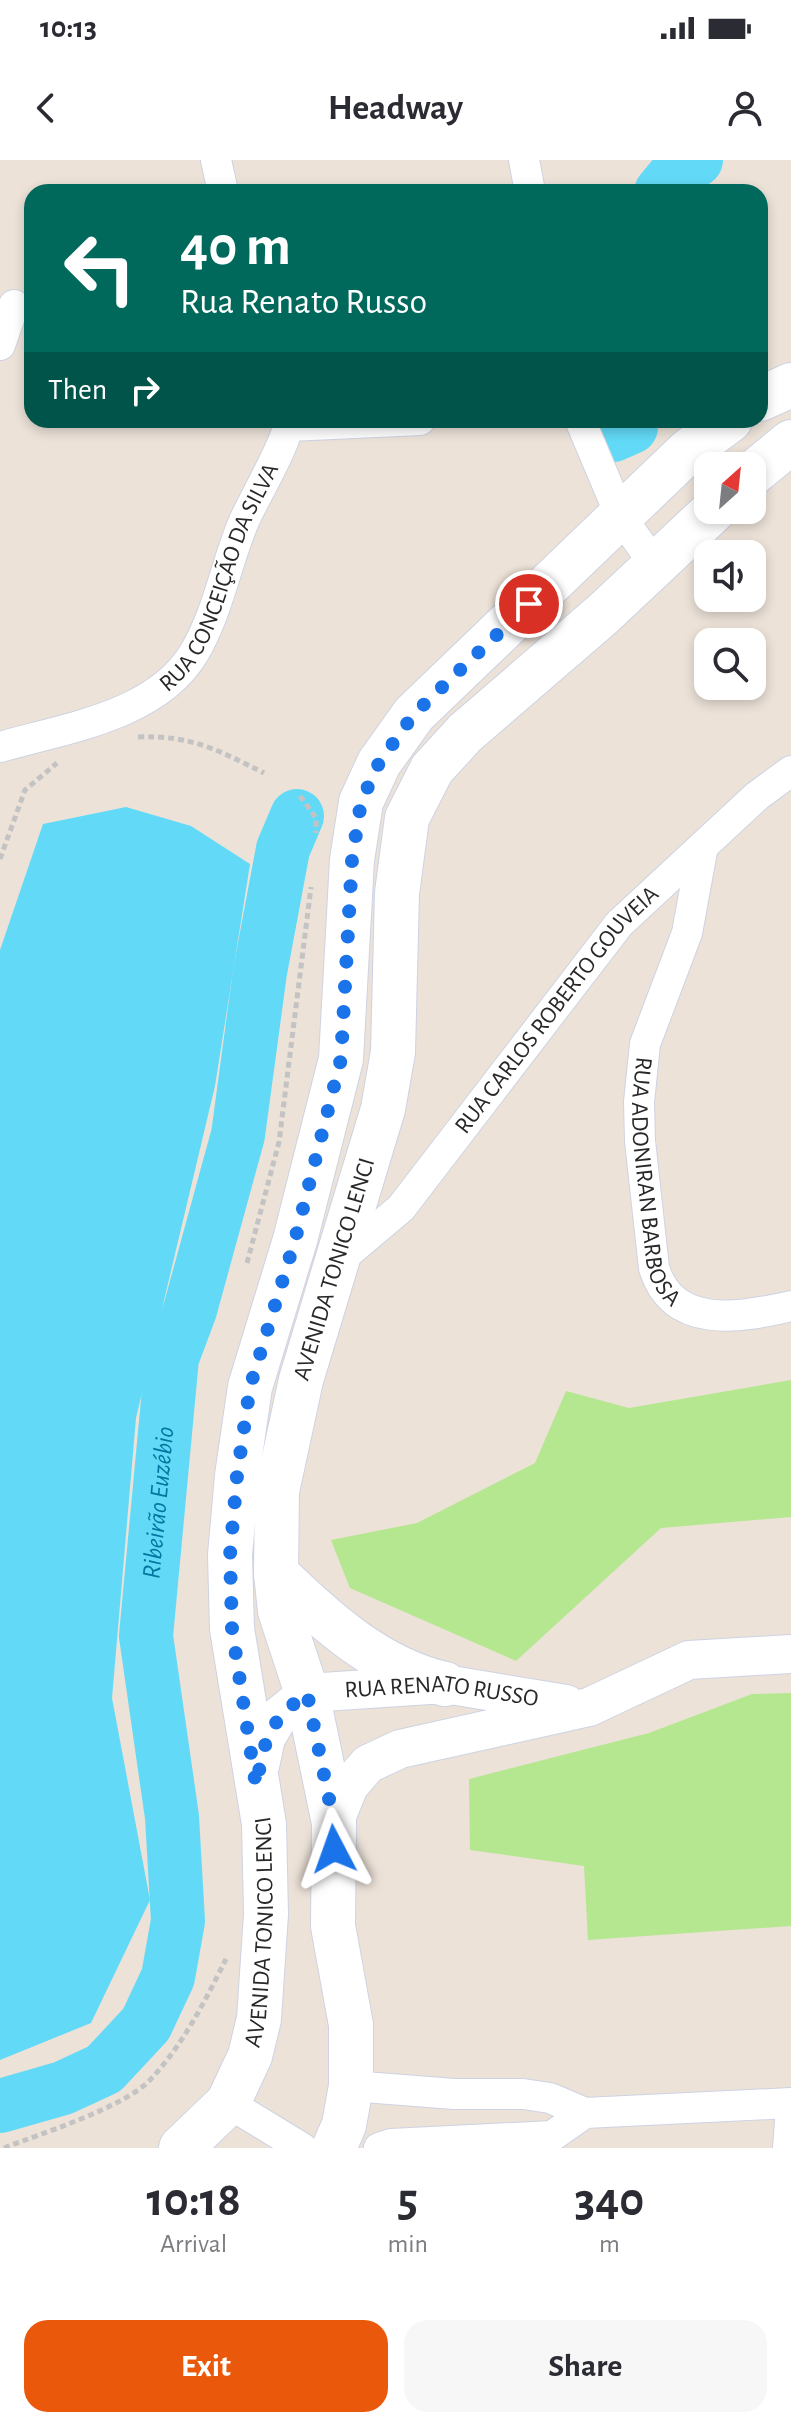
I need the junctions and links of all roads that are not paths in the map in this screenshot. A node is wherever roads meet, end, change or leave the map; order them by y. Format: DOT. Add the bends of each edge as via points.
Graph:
graph roads {
  1 [pos="216,160"];
  2 [pos="524,160"];
  3 [pos="221,184"];
  4 [pos="528,184"];
  5 [pos="14,305"];
  6 [pos="0,345"];
  7 [pos="791,385"];
  8 [pos="768,395"];
  9 [pos="287,428"];
  10 [pos="583,428"];
  11 [pos="719,428"];
  12 [pos="791,442"];
  13 [pos="766,463"];
  14 [pos="621,517"];
  15 [pos="699,524"];
  16 [pos="655,565"];
  17 [pos="0,747"];
  18 [pos="791,771"];
  19 [pos="702,851"];
  20 [pos="337,1262"];
  21 [pos="791,1306"];
  22 [pos="276,1573"];
  23 [pos="791,1654"];
  24 [pos="445,1684"];
  25 [pos="307,1693"];
  26 [pos="589,1707"];
  27 [pos="260,1805"];
  28 [pos="334,1823"];
  29 [pos="333,1926"];
  30 [pos="351,2086"];
  31 [pos="454,2094"];
  32 [pos="228,2103"];
  33 [pos="791,2106"];
  34 [pos="585,2113"];
  35 [pos="461,2140"];
  36 [pos="181,2148"];
  37 [pos="302,2148"];
  38 [pos="334,2148"];
  39 [pos="379,2148"];
  40 [pos="788,2148"];
  1 -- 3 [label="street"];
  2 -- 4 [label="street"];
  5 -- 6 [label="street"];
  7 -- 8 [label="main road"];
  9 -- 17 [label="street, RUA CONCEIÇÃO DA SILVA" via="229,555 208,621 179,674 134,705"];
  10 -- 14 [label="street"];
  11 -- 14 [label="main road, AVENIDA TONICO LENCI"];
  12 -- 13 [label="main road"];
  14 -- 16 [label="street"];
  14 -- 27 [label="main road, AVENIDA TONICO LENCI" via="414,714 379,763 361,802 352,860 341,1059 295,1240 250,1387 237,1476 230,1555 232,1629"];
  15 -- 16 [label="main road, AVENIDA TONICO LENCI"];
  16 -- 20 [label="main road, AVENIDA TONICO LENCI" via="465,733 432,769 407,818 397,893 393,1052 383,1109"];
  18 -- 19 [label="street, RUA CARLOS ROBERTO GOUVEIA" via="757,796"];
  19 -- 20 [label="street, RUA CARLOS ROBERTO GOUVEIA" via="619,924 401,1208"];
  19 -- 21 [label="street, RUA ADONIRAN BARBOSA" via="687,933 645,1044 640,1141 654,1268 660,1288 694,1313"];
  20 -- 22 [label="main road, AVENIDA TONICO LENCI" via="288,1428 277,1491"];
  22 -- 24 [label="main road" via="318,1614 385,1662"];
  22 -- 25 [label="main road, AVENIDA TONICO LENCI" via="285,1635"];
  23 -- 26 [label="street, RUA RENATO RUSSO" via="689,1660"];
  24 -- 25 [label="street, RUA RENATO RUSSO"];
  24 -- 26 [label="street, RUA RENATO RUSSO"];
  25 -- 27 [label="street" via="279,1716 266,1738"];
  25 -- 28 [label="main road, AVENIDA TONICO LENCI"];
  26 -- 28 [label="street, RUA RENATO RUSSO" via="400,1749 368,1764 349,1786"];
  27 -- 29 [label="main road" via="276,1772 296,1771 303,1778"];
  27 -- 32 [label="main road, AVENIDA TONICO LENCI" via="266,1914 259,2019 250,2056"];
  28 -- 29 [label="main road, AVENIDA TONICO LENCI"];
  29 -- 30 [label="main road, AVENIDA TONICO LENCI" via="351,2025"];
  30 -- 31 [label="street"];
  30 -- 38 [label="main road, AVENIDA TONICO LENCI"];
  31 -- 34 [label="street" via="537,2096"];
  31 -- 35 [label="street"];
  32 -- 36 [label="main road, AVENIDA TONICO LENCI"];
  32 -- 37 [label="street"];
  33 -- 34 [label="street"];
  33 -- 40 [label="street"];
  34 -- 35 [label="street" via="552,2136"];
  35 -- 39 [label="street"];
}
